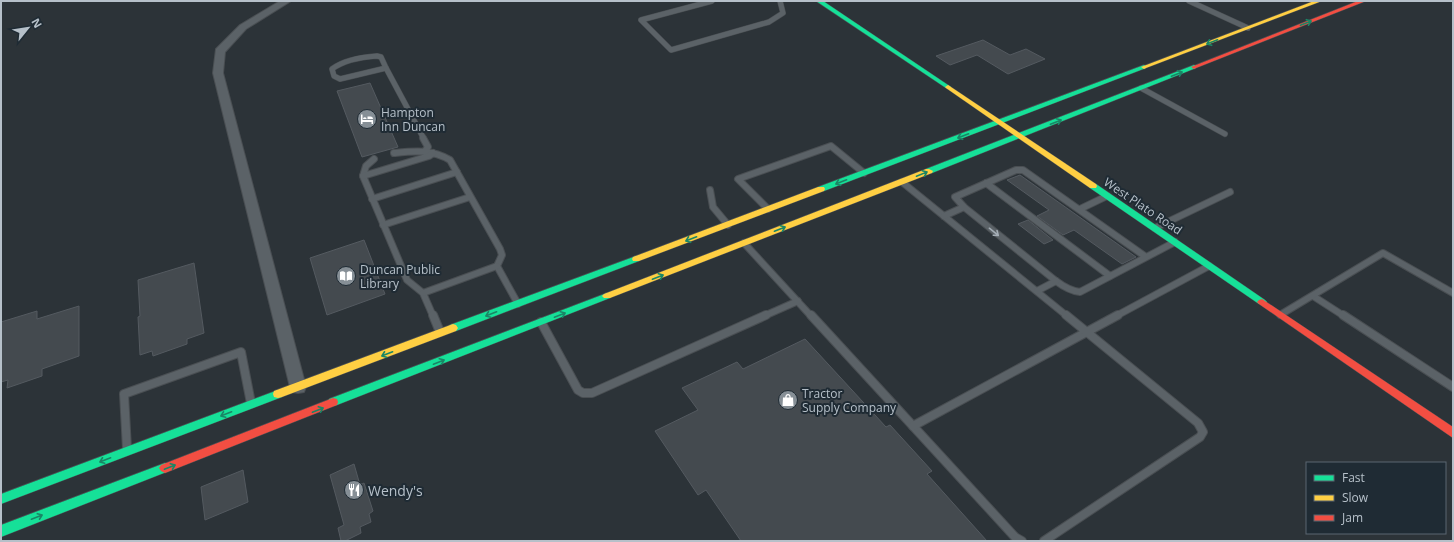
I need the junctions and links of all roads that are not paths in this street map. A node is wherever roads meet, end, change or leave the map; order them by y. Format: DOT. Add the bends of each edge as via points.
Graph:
graph roads {
  1 [pos="286,1"];
  2 [pos="712,1"];
  3 [pos="780,1"];
  4 [pos="819,1"];
  5 [pos="1189,1"];
  6 [pos="1319,1"];
  7 [pos="1363,1"];
  8 [pos="1305,3"];
  9 [pos="1248,28"];
  10 [pos="1270,38"];
  11 [pos="386,68"];
  12 [pos="1141,88"];
  13 [pos="1000,122"];
  14 [pos="1224,134"];
  15 [pos="1019,136"];
  16 [pos="425,151"];
  17 [pos="394,153"];
  18 [pos="433,153"];
  19 [pos="374,159"];
  20 [pos="457,172"];
  21 [pos="864,173"];
  22 [pos="363,176"];
  23 [pos="902,182"];
  24 [pos="986,183"];
  25 [pos="710,190"];
  26 [pos="1230,192"];
  27 [pos="1108,196"];
  28 [pos="470,197"];
  29 [pos="372,199"];
  30 [pos="964,207"];
  31 [pos="1080,209"];
  32 [pos="768,210"];
  33 [pos="944,216"];
  34 [pos="383,225"];
  35 [pos="728,225"];
  36 [pos="1155,228"];
  37 [pos="1175,242"];
  38 [pos="744,243"];
  39 [pos="1146,257"];
  40 [pos="497,266"];
  41 [pos="1209,266"];
  42 [pos="1110,276"];
  43 [pos="1056,281"];
  44 [pos="1037,291"];
  45 [pos="423,292"];
  46 [pos="1453,293"];
  47 [pos="1313,296"];
  48 [pos="798,301"];
  49 [pos="518,304"];
  50 [pos="1280,315"];
  51 [pos="541,322"];
  52 [pos="1086,331"];
  53 [pos="440,333"];
  54 [pos="298,387"];
  55 [pos="1453,387"];
  56 [pos="277,403"];
  57 [pos="251,405"];
  58 [pos="281,424"];
  59 [pos="913,426"];
  60 [pos="1453,433"];
  61 [pos="127,451"];
  62 [pos="1,499"];
  63 [pos="1,532"];
  64 [pos="1022,541"];
  65 [pos="1044,541"];
  1 -- 54 [label="street" via="243,27 220,51 218,73"];
  2 -- 3 [label="lane" via="641,20 671,50 769,22 783,13"];
  4 -- 13 [label="main road, West Plato Road"];
  5 -- 9 [label="lane"];
  6 -- 8 [label="main road"];
  10 -- 7 [label="main road, one-way"];
  8 -- 9 [label="main road"];
  9 -- 10 [label="main road"];
  9 -- 13 [label="main road, one-way"];
  12 -- 10 [label="main road, one-way"];
  11 -- 11 [label="lane" via="381,57 373,56 332,69 334,76 340,79"];
  11 -- 16 [label="lane" via="428,147"];
  12 -- 14 [label="lane"];
  15 -- 12 [label="main road, one-way"];
  13 -- 15 [label="main road, West Plato Road"];
  13 -- 21 [label="main road, one-way"];
  23 -- 15 [label="main road, one-way"];
  15 -- 27 [label="main road, West Plato Road"];
  16 -- 17 [label="lane"];
  16 -- 18 [label="lane"];
  18 -- 20 [label="lane" via="450,160"];
  18 -- 22 [label="lane"];
  19 -- 22 [label="lane" via="365,166"];
  20 -- 28 [label="lane"];
  20 -- 29 [label="lane"];
  21 -- 32 [label="main road, one-way"];
  21 -- 32 [label="lane" via="831,146 738,179"];
  22 -- 29 [label="lane"];
  23 -- 33 [label="lane"];
  38 -- 23 [label="main road, one-way"];
  24 -- 30 [label="lane" via="955,197"];
  24 -- 31 [label="lane" via="1016,170 1023,170"];
  24 -- 42 [label="lane"];
  25 -- 35 [label="lane" via="713,207"];
  26 -- 36 [label="lane"];
  27 -- 31 [label="lane"];
  27 -- 36 [label="main road, West Plato Road"];
  28 -- 34 [label="lane"];
  28 -- 40 [label="lane" via="502,255"];
  29 -- 34 [label="lane"];
  30 -- 33 [label="lane"];
  30 -- 43 [label="lane, one-way"];
  31 -- 39 [label="lane"];
  32 -- 35 [label="main road"];
  33 -- 44 [label="lane"];
  34 -- 45 [label="lane" via="407,280"];
  35 -- 38 [label="main road"];
  35 -- 49 [label="main road, one-way"];
  36 -- 37 [label="main road, West Plato Road"];
  37 -- 39 [label="lane"];
  37 -- 41 [label="main road, West Plato Road"];
  38 -- 48 [label="lane"];
  51 -- 38 [label="main road, one-way"];
  39 -- 42 [label="lane"];
  40 -- 45 [label="lane"];
  40 -- 49 [label="lane"];
  41 -- 50 [label="main road, West Plato Road"];
  41 -- 52 [label="lane"];
  42 -- 43 [label="lane" via="1080,292 1068,290"];
  43 -- 44 [label="lane"];
  44 -- 52 [label="lane"];
  45 -- 53 [label="lane"];
  46 -- 47 [label="lane" via="1383,253"];
  47 -- 50 [label="lane"];
  47 -- 55 [label="lane"];
  48 -- 51 [label="lane" via="592,393 578,390"];
  48 -- 59 [label="lane"];
  49 -- 53 [label="main road, one-way"];
  50 -- 60 [label="main road, West Plato Road"];
  58 -- 51 [label="main road, one-way"];
  52 -- 59 [label="lane"];
  52 -- 65 [label="lane" via="1198,423 1204,432"];
  53 -- 54 [label="main road, one-way"];
  54 -- 56 [label="main road"];
  56 -- 57 [label="main road"];
  56 -- 58 [label="main road"];
  57 -- 61 [label="main road, one-way"];
  57 -- 61 [label="lane" via="242,352 124,394"];
  63 -- 58 [label="main road, one-way"];
  59 -- 64 [label="lane" via="1015,537"];
  61 -- 62 [label="main road, one-way"];
}
